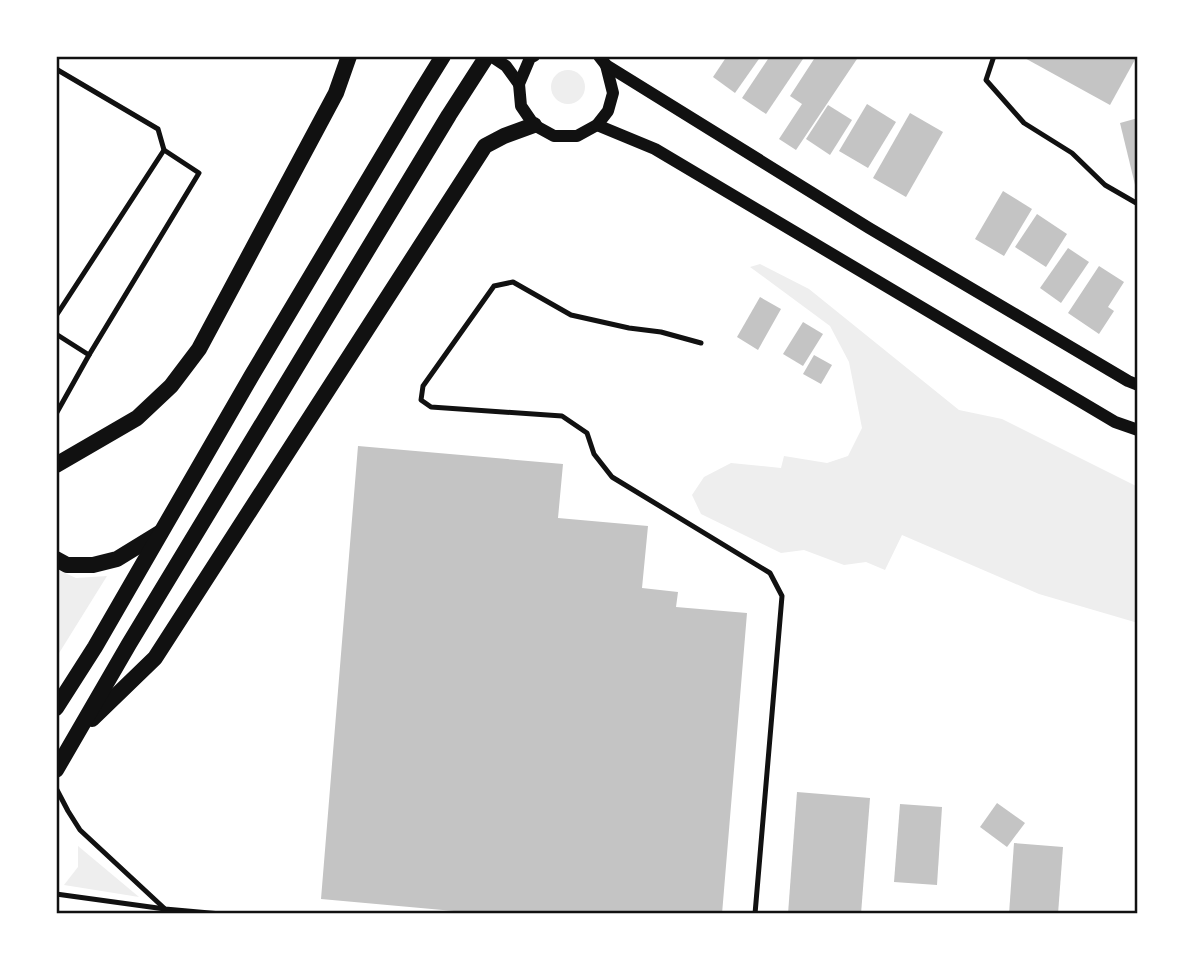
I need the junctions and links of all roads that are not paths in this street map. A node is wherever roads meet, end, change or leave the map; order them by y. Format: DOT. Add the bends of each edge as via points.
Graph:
graph roads {
  1 [pos="349,56"];
  2 [pos="443,56"];
  3 [pos="489,56"];
  4 [pos="534,56"];
  5 [pos="994,56"];
  6 [pos="602,61"];
  7 [pos="56,69"];
  8 [pos="519,84"];
  9 [pos="534,125"];
  10 [pos="597,125"];
  11 [pos="164,150"];
  12 [pos="1138,204"];
  13 [pos="56,316"];
  14 [pos="56,334"];
  15 [pos="701,343"];
  16 [pos="89,355"];
  17 [pos="1138,385"];
  18 [pos="56,414"];
  19 [pos="1138,430"];
  20 [pos="56,465"];
  21 [pos="163,531"];
  22 [pos="56,559"];
  23 [pos="56,708"];
  24 [pos="75,736"];
  25 [pos="56,771"];
  26 [pos="56,788"];
  27 [pos="56,894"];
  28 [pos="165,909"];
  29 [pos="221,914"];
  30 [pos="755,914"];
  1 -- 20 [label="highway" via="336,93 198,349 172,386 137,418"];
  2 -- 21 [label="highway"];
  3 -- 8 [label="street" via="506,66"];
  3 -- 24 [label="highway"];
  4 -- 8 [label="street"];
  5 -- 12 [label="lane" via="986,80 1024,123 1072,153 1105,185"];
  6 -- 10 [label="street" via="613,93 608,111"];
  6 -- 17 [label="street" via="869,228"];
  7 -- 11 [label="lane" via="158,129"];
  8 -- 9 [label="street" via="522,106"];
  9 -- 10 [label="street" via="554,136 576,136"];
  9 -- 24 [label="highway" via="485,146 155,658"];
  10 -- 19 [label="street" via="655,149 1115,422"];
  11 -- 13 [label="lane"];
  11 -- 16 [label="lane" via="199,173"];
  14 -- 16 [label="lane"];
  15 -- 30 [label="lane" via="572,315 513,282 494,286 423,387 421,400 431,407 562,416 587,433 594,454 612,477 770,573 782,596"];
  16 -- 18 [label="lane"];
  21 -- 22 [label="highway" via="117,559 93,565 66,565"];
  21 -- 23 [label="highway"];
  24 -- 25 [label="highway"];
  26 -- 28 [label="lane" via="80,830"];
  27 -- 28 [label="lane"];
  28 -- 29 [label="lane"];
}
